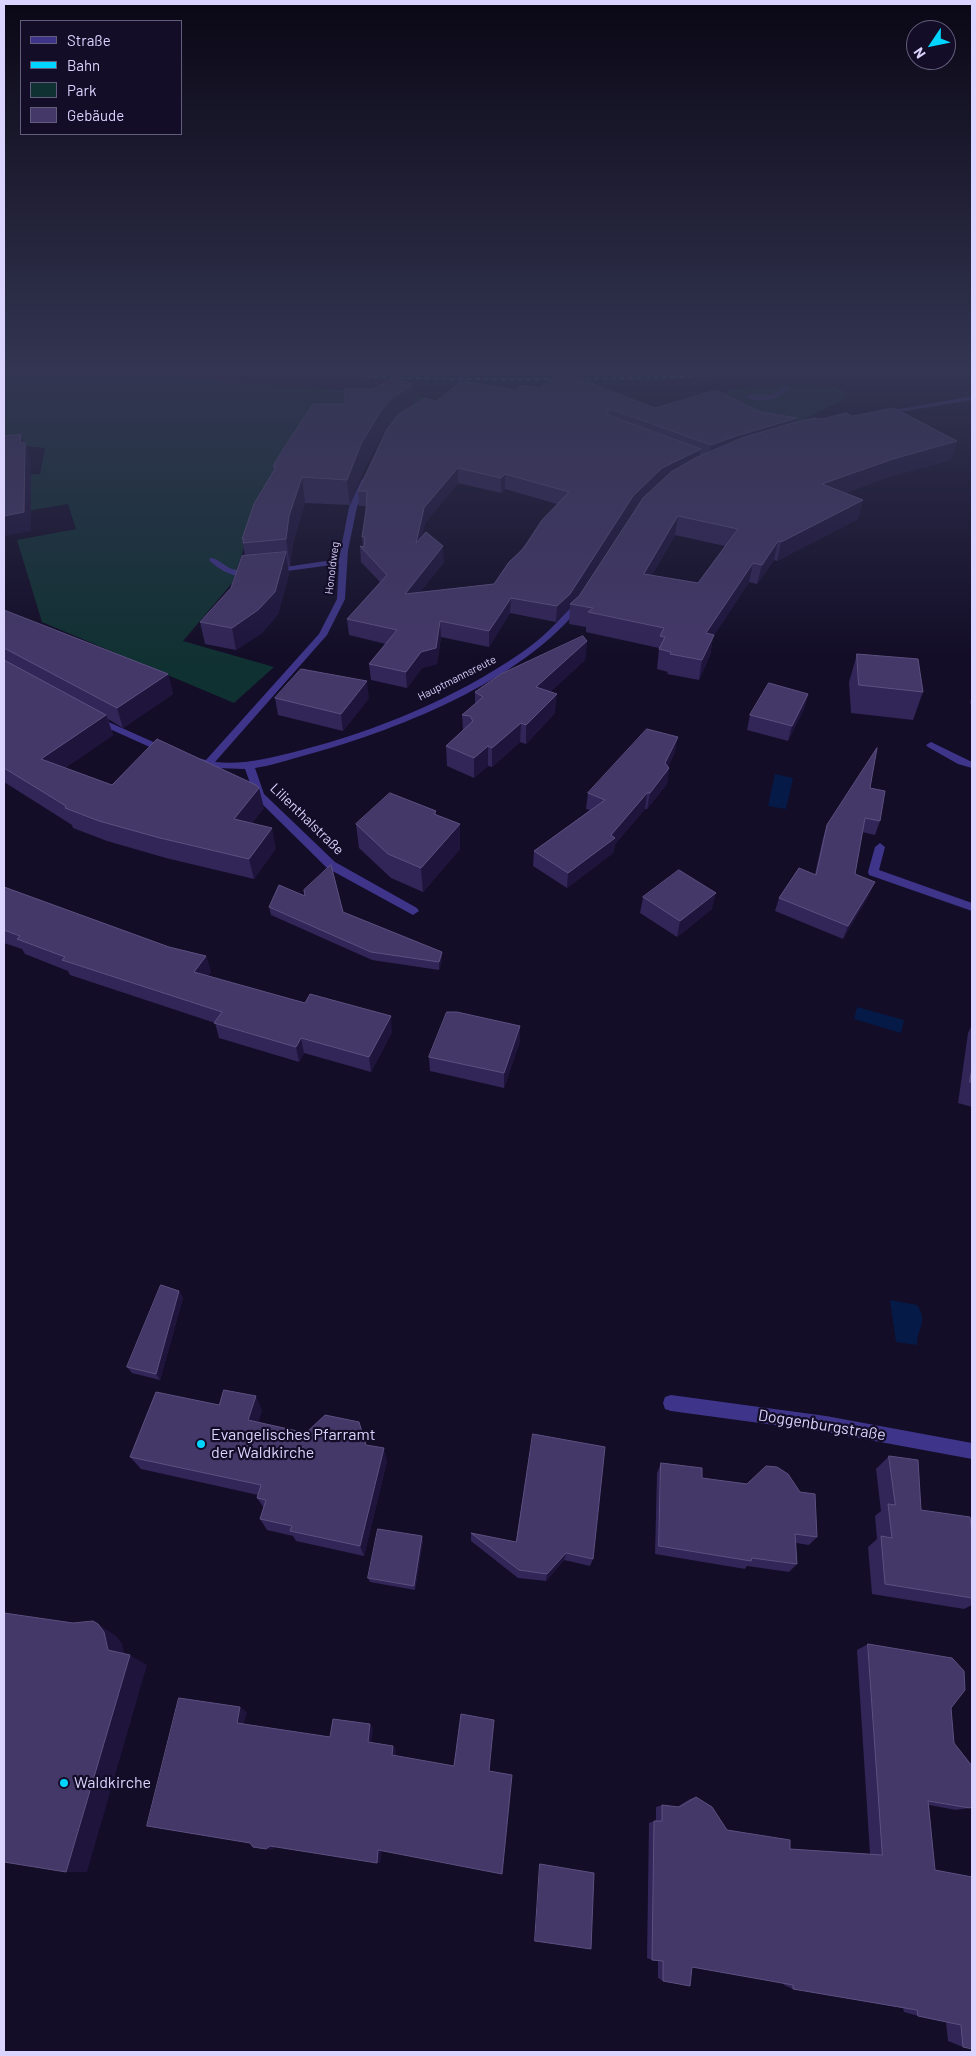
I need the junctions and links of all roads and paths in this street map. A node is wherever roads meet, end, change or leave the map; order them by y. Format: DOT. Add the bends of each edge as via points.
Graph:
graph roads {
  1 [pos="370,470"];
  2 [pos="213,560"];
  3 [pos="344,561"];
  4 [pos="587,591"];
  5 [pos="84,712"];
  6 [pos="931,745"];
  7 [pos="208,764"];
  8 [pos="972,765"];
  9 [pos="250,766"];
  10 [pos="880,847"];
  11 [pos="972,907"];
  12 [pos="413,911"];
  13 [pos="671,1403"];
  14 [pos="972,1451"];
  1 -- 3 [label="street, Honoldweg" via="353,507"];
  2 -- 3 [label="street" via="236,574"];
  3 -- 7 [label="street, Honoldweg" via="341,599 323,635"];
  4 -- 9 [label="street, Hauptmannsreute" via="573,613 534,649 490,678 349,739"];
  5 -- 7 [label="street, Hauptmannsreute" via="159,749"];
  6 -- 8 [label="street" via="962,764"];
  7 -- 9 [label="street, Hauptmannsreute"];
  9 -- 12 [label="street, Lilienthalstraße" via="258,795 331,865"];
  10 -- 11 [label="street" via="874,872"];
  13 -- 14 [label="street, Doggenburgstraße" via="826,1424"];
}
